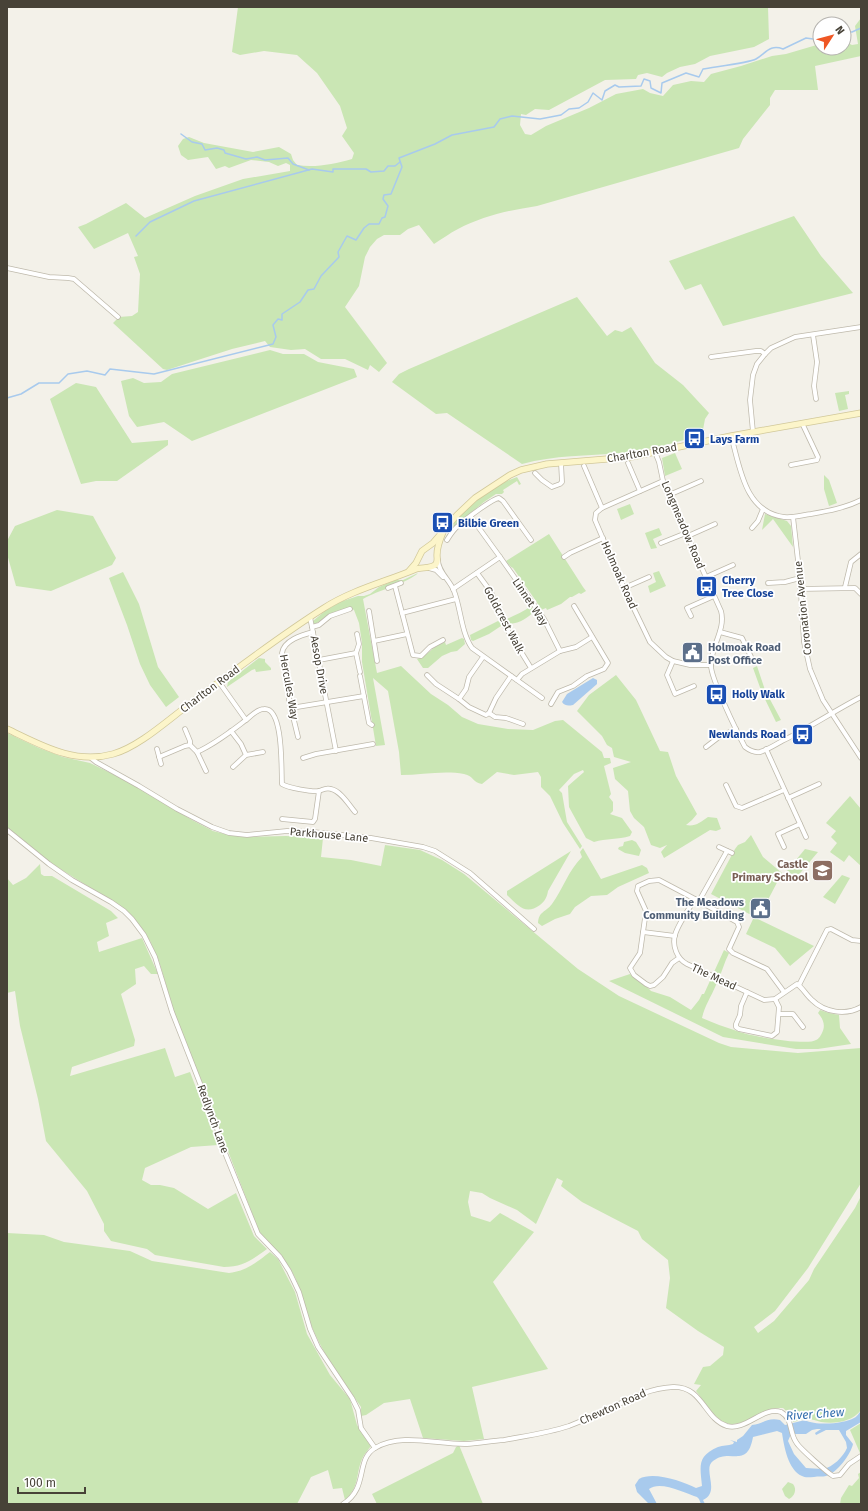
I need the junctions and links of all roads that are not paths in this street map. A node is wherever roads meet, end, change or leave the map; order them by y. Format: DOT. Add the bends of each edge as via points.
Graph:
graph roads {
  1 [pos="7,268"];
  2 [pos="118,316"];
  3 [pos="861,326"];
  4 [pos="814,334"];
  5 [pos="764,354"];
  6 [pos="711,357"];
  7 [pos="816,399"];
  8 [pos="861,414"];
  9 [pos="802,423"];
  10 [pos="753,432"];
  11 [pos="731,436"];
  12 [pos="654,452"];
  13 [pos="561,463"];
  14 [pos="628,463"];
  15 [pos="584,466"];
  16 [pos="791,466"];
  17 [pos="535,473"];
  18 [pos="664,481"];
  19 [pos="701,481"];
  20 [pos="640,491"];
  21 [pos="670,495"];
  22 [pos="861,500"];
  23 [pos="602,508"];
  24 [pos="764,509"];
  25 [pos="471,517"];
  26 [pos="793,517"];
  27 [pos="715,524"];
  28 [pos="752,528"];
  29 [pos="443,532"];
  30 [pos="687,534"];
  31 [pos="603,538"];
  32 [pos="447,540"];
  33 [pos="531,540"];
  34 [pos="661,544"];
  35 [pos="425,549"];
  36 [pos="861,554"];
  37 [pos="419,557"];
  38 [pos="437,557"];
  39 [pos="500,557"];
  40 [pos="564,557"];
  41 [pos="733,565"];
  42 [pos="427,567"];
  43 [pos="406,573"];
  44 [pos="477,573"];
  45 [pos="649,577"];
  46 [pos="706,577"];
  47 [pos="800,578"];
  48 [pos="447,580"];
  49 [pos="401,583"];
  50 [pos="768,583"];
  51 [pos="395,586"];
  52 [pos="845,587"];
  53 [pos="388,588"];
  54 [pos="624,588"];
  55 [pos="453,589"];
  56 [pos="800,590"];
  57 [pos="861,594"];
  58 [pos="714,596"];
  59 [pos="456,599"];
  60 [pos="574,606"];
  61 [pos="350,610"];
  62 [pos="368,611"];
  63 [pos="402,613"];
  64 [pos="691,616"];
  65 [pos="310,617"];
  66 [pos="313,629"];
  67 [pos="720,632"];
  68 [pos="357,634"];
  69 [pos="407,634"];
  70 [pos="592,637"];
  71 [pos="443,640"];
  72 [pos="374,641"];
  73 [pos="560,651"];
  74 [pos="356,653"];
  75 [pos="483,657"];
  76 [pos="319,660"];
  77 [pos="377,661"];
  78 [pos="673,661"];
  79 [pos="754,664"];
  80 [pos="711,665"];
  81 [pos="531,668"];
  82 [pos="427,675"];
  83 [pos="512,676"];
  84 [pos="517,680"];
  85 [pos="218,682"];
  86 [pos="694,686"];
  87 [pos="364,696"];
  88 [pos="542,698"];
  89 [pos="861,698"];
  90 [pos="459,700"];
  91 [pos="326,703"];
  92 [pos="551,704"];
  93 [pos="291,708"];
  94 [pos="489,713"];
  95 [pos="832,713"];
  96 [pos="246,720"];
  97 [pos="523,724"];
  98 [pos="372,725"];
  99 [pos="7,729"];
  100 [pos="185,729"];
  101 [pos="736,729"];
  102 [pos="231,731"];
  103 [pos="298,737"];
  104 [pos="373,744"];
  105 [pos="190,745"];
  106 [pos="706,747"];
  107 [pos="157,749"];
  108 [pos="766,749"];
  109 [pos="336,751"];
  110 [pos="197,752"];
  111 [pos="263,752"];
  112 [pos="246,755"];
  113 [pos="160,757"];
  114 [pos="91,758"];
  115 [pos="303,758"];
  116 [pos="861,758"];
  117 [pos="161,764"];
  118 [pos="233,767"];
  119 [pos="206,771"];
  120 [pos="819,784"];
  121 [pos="726,785"];
  122 [pos="784,790"];
  123 [pos="319,791"];
  124 [pos="788,798"];
  125 [pos="355,812"];
  126 [pos="282,819"];
  127 [pos="800,824"];
  128 [pos="7,830"];
  129 [pos="806,837"];
  130 [pos="719,847"];
  131 [pos="784,847"];
  132 [pos="727,851"];
  133 [pos="732,853"];
  134 [pos="697,900"];
  135 [pos="534,929"];
  136 [pos="643,932"];
  137 [pos="675,936"];
  138 [pos="861,941"];
  139 [pos="679,958"];
  140 [pos="798,985"];
  141 [pos="747,992"];
  142 [pos="784,992"];
  143 [pos="775,999"];
  144 [pos="861,1007"];
  145 [pos="779,1014"];
  146 [pos="803,1027"];
  147 [pos="375,1448"];
  148 [pos="861,1456"];
  149 [pos="344,1504"];
  1 -- 2 [label="street" via="49,277 74,279"];
  3 -- 4 [label="street"];
  4 -- 5 [label="street" via="783,341"];
  4 -- 7 [label="street" via="817,362 814,386"];
  5 -- 6 [label="street" via="756,351"];
  5 -- 10 [label="street" via="753,376 750,400"];
  8 -- 9 [label="street, Charlton Road"];
  9 -- 10 [label="street, Charlton Road"];
  9 -- 16 [label="street" via="818,457 813,462"];
  10 -- 11 [label="street, Charlton Road"];
  11 -- 12 [label="street, Charlton Road"];
  11 -- 24 [label="street" via="748,493"];
  12 -- 13 [label="street, Charlton Road" via="614,459"];
  12 -- 18 [label="street, Longmeadow Road"];
  13 -- 17 [label="street" via="562,482 555,486 552,487"];
  13 -- 29 [label="street, Charlton Road" via="533,466 510,475 475,498"];
  14 -- 20 [label="street"];
  15 -- 23 [label="street"];
  18 -- 20 [label="street"];
  18 -- 21 [label="street, Longmeadow Road"];
  19 -- 21 [label="street"];
  20 -- 23 [label="street"];
  21 -- 30 [label="street, Longmeadow Road"];
  22 -- 26 [label="street" via="839,509"];
  23 -- 31 [label="street, Holmoak Road" via="596,513 595,520"];
  24 -- 26 [label="street" via="779,516"];
  24 -- 28 [label="street"];
  25 -- 32 [label="street" via="459,525"];
  25 -- 33 [label="street" via="496,498 501,499"];
  25 -- 39 [label="street, Linnet Way"];
  26 -- 47 [label="street, Coronation Avenue"];
  27 -- 30 [label="street"];
  29 -- 35 [label="street, Charlton Road"];
  29 -- 38 [label="street, Charlton Road"];
  30 -- 34 [label="street"];
  30 -- 46 [label="street, Longmeadow Road"];
  31 -- 40 [label="street"];
  31 -- 54 [label="street, Holmoak Road"];
  35 -- 37 [label="street, Charlton Road"];
  35 -- 38 [label="street" via="431,549"];
  36 -- 52 [label="street" via="851,562"];
  37 -- 42 [label="street" via="421,564"];
  37 -- 43 [label="street, Charlton Road"];
  38 -- 42 [label="street, Charlton Road" via="435,564"];
  38 -- 48 [label="street" via="439,568"];
  39 -- 44 [label="street"];
  39 -- 73 [label="street, Linnet Way" via="544,619"];
  41 -- 46 [label="street"];
  42 -- 43 [label="street, Charlton Road"];
  42 -- 48 [label="street" via="436,570"];
  43 -- 65 [label="street, Charlton Road" via="355,592"];
  44 -- 55 [label="street"];
  44 -- 81 [label="street, Goldcrest Walk" via="491,592 505,626"];
  45 -- 54 [label="street"];
  46 -- 58 [label="street, Longmeadow Road"];
  47 -- 50 [label="street"];
  47 -- 56 [label="street, Coronation Avenue"];
  48 -- 55 [label="street"];
  49 -- 51 [label="street"];
  51 -- 53 [label="street"];
  51 -- 63 [label="street"];
  52 -- 56 [label="street"];
  52 -- 57 [label="street" via="855,588"];
  54 -- 78 [label="street, Holmoak Road" via="650,642"];
  55 -- 59 [label="street"];
  56 -- 95 [label="street, Coronation Avenue" via="806,654 814,681"];
  58 -- 64 [label="street" via="687,608"];
  58 -- 67 [label="street, Longmeadow Road" via="722,616"];
  59 -- 63 [label="street"];
  59 -- 75 [label="street" via="469,643"];
  60 -- 70 [label="street"];
  61 -- 66 [label="street, Aesop Drive" via="330,616"];
  62 -- 72 [label="street"];
  63 -- 69 [label="street"];
  65 -- 66 [label="street, Aesop Drive"];
  65 -- 85 [label="street, Charlton Road"];
  66 -- 76 [label="street, Aesop Drive"];
  66 -- 93 [label="street, Hercules Way" via="286,644 282,650"];
  67 -- 79 [label="street" via="742,638"];
  67 -- 80 [label="street, Longmeadow Road"];
  68 -- 74 [label="street" via="359,644"];
  69 -- 71 [label="street" via="414,656 421,656"];
  69 -- 72 [label="street"];
  70 -- 73 [label="street" via="575,648"];
  70 -- 92 [label="street" via="608,661 607,667 558,692"];
  72 -- 77 [label="street"];
  73 -- 81 [label="street"];
  74 -- 76 [label="street"];
  74 -- 87 [label="street"];
  75 -- 83 [label="street"];
  75 -- 90 [label="street" via="469,677 466,689"];
  76 -- 91 [label="street, Aesop Drive"];
  78 -- 80 [label="street, Holmoak Road" via="690,665"];
  78 -- 86 [label="street" via="667,675 675,694"];
  80 -- 101 [label="street" via="714,680"];
  81 -- 84 [label="street"];
  82 -- 90 [label="street"];
  83 -- 84 [label="street"];
  83 -- 94 [label="street"];
  84 -- 88 [label="street"];
  85 -- 96 [label="street"];
  85 -- 114 [label="street, Charlton Road" via="155,730 122,751"];
  87 -- 91 [label="street"];
  87 -- 98 [label="street" via="369,723"];
  89 -- 95 [label="street"];
  90 -- 94 [label="street" via="486,715"];
  91 -- 93 [label="street, Aesop Drive"];
  91 -- 109 [label="street, Aesop Drive"];
  93 -- 103 [label="street, Hercules Way"];
  94 -- 97 [label="street"];
  95 -- 108 [label="street"];
  95 -- 116 [label="street, Coronation Avenue"];
  96 -- 102 [label="street"];
  96 -- 123 [label="street" via="262,709 272,711 279,734 282,784 297,789"];
  99 -- 114 [label="street, Charlton Road" via="60,753"];
  100 -- 105 [label="street"];
  101 -- 106 [label="street"];
  101 -- 108 [label="street" via="749,750 760,752"];
  102 -- 110 [label="street"];
  102 -- 112 [label="street"];
  104 -- 109 [label="street"];
  105 -- 110 [label="street"];
  105 -- 113 [label="street"];
  107 -- 113 [label="street"];
  108 -- 122 [label="street"];
  109 -- 115 [label="street"];
  110 -- 119 [label="street"];
  111 -- 112 [label="street"];
  112 -- 118 [label="street"];
  113 -- 117 [label="street"];
  114 -- 135 [label="street, Parkhouse Lane" via="177,809 212,828 229,833 247,835 287,831 313,832 423,846 470,873"];
  120 -- 124 [label="street"];
  121 -- 122 [label="street" via="736,806 742,808"];
  122 -- 124 [label="street"];
  123 -- 125 [label="street" via="331,788"];
  123 -- 126 [label="street" via="313,822"];
  124 -- 127 [label="street"];
  127 -- 129 [label="street"];
  127 -- 131 [label="street" via="778,834"];
  128 -- 147 [label="street, Redlynch Lane" via="48,864 124,911 144,935 155,957 172,1012 258,1234 280,1257 289,1271 318,1347 352,1398 358,1410 361,1428"];
  130 -- 132 [label="street"];
  132 -- 133 [label="street"];
  132 -- 134 [label="street"];
  134 -- 136 [label="street" via="659,880 638,886 637,891 646,911"];
  134 -- 137 [label="street"];
  134 -- 142 [label="street" via="737,922 739,927 729,949 767,969"];
  136 -- 137 [label="street"];
  136 -- 139 [label="street" via="640,953 630,968 634,975 646,984 654,985"];
  137 -- 139 [label="street, The Mead" via="676,953"];
  138 -- 140 [label="street" via="852,940 831,928 827,930"];
  139 -- 141 [label="street, The Mead"];
  140 -- 142 [label="street" via="795,984"];
  140 -- 144 [label="street" via="815,1003 832,1011 850,1011"];
  141 -- 143 [label="street, The Mead" via="764,1000"];
  141 -- 145 [label="street" via="736,1027 772,1036 777,1032"];
  142 -- 143 [label="street"];
  143 -- 145 [label="street"];
  145 -- 146 [label="street" via="793,1014"];
  147 -- 148 [label="street, Chewton Road" via="407,1440 467,1444 503,1440 577,1422 635,1396 652,1390 674,1387 687,1389 695,1394 717,1420 726,1426 737,1426 775,1411 784,1413 788,1417 798,1446 831,1476 840,1475 849,1464"];
  147 -- 149 [label="street" via="364,1463 358,1488"];
}
